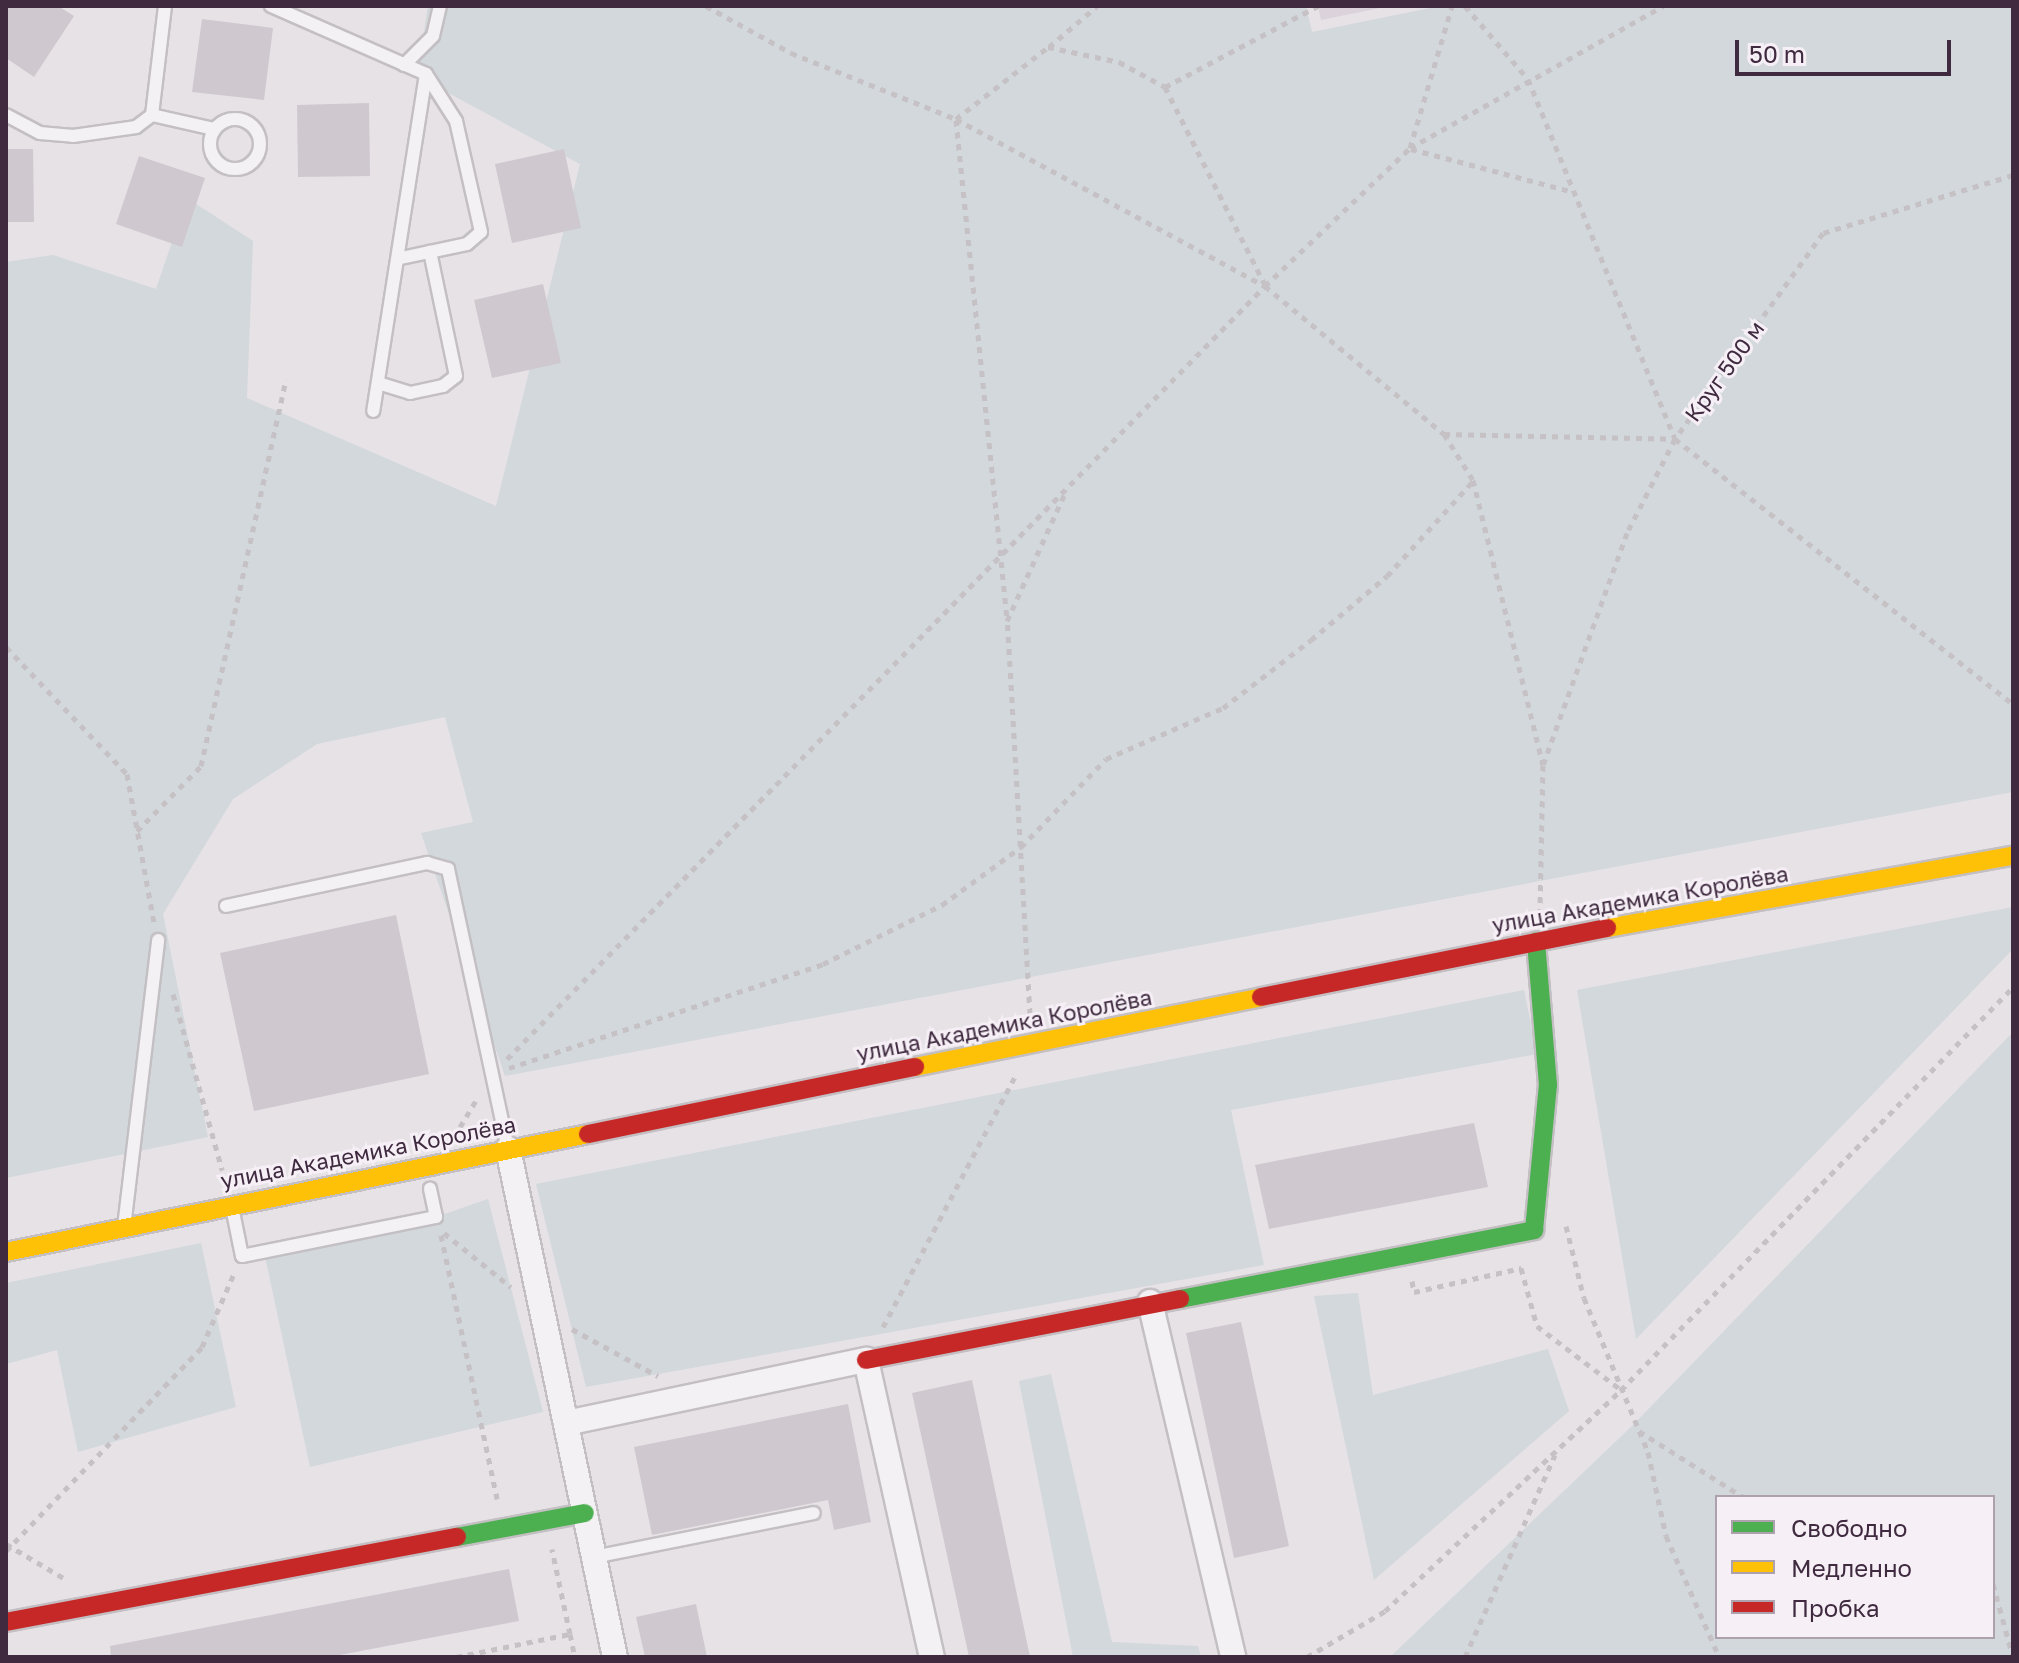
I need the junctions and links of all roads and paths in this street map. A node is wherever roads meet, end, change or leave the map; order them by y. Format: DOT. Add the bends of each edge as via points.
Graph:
graph roads {
  1 [pos="165,6"];
  2 [pos="271,6"];
  3 [pos="440,6"];
  4 [pos="706,6"];
  5 [pos="1097,6"];
  6 [pos="1318,6"];
  7 [pos="1452,6"];
  8 [pos="1465,6"];
  9 [pos="1663,6"];
  10 [pos="1048,47"];
  11 [pos="404,65"];
  12 [pos="426,74"];
  13 [pos="1528,79"];
  14 [pos="1165,87"];
  15 [pos="6,115"];
  16 [pos="152,115"];
  17 [pos="956,119"];
  18 [pos="214,129"];
  19 [pos="1410,148"];
  20 [pos="2013,175"];
  21 [pos="1570,191"];
  22 [pos="430,252"];
  23 [pos="401,258"];
  24 [pos="1265,286"];
  25 [pos="286,379"];
  26 [pos="378,383"];
  27 [pos="373,411"];
  28 [pos="1444,434"];
  29 [pos="1675,439"];
  30 [pos="1473,480"];
  31 [pos="1068,487"];
  32 [pos="1003,554"];
  33 [pos="1007,621"];
  34 [pos="6,647"];
  35 [pos="2013,704"];
  36 [pos="1543,765"];
  37 [pos="137,831"];
  38 [pos="1021,847"];
  39 [pos="2013,856"];
  40 [pos="226,906"];
  41 [pos="1539,920"];
  42 [pos="158,940"];
  43 [pos="1536,941"];
  44 [pos="171,986"];
  45 [pos="2013,987"];
  46 [pos="1027,1045"];
  47 [pos="492,1074"];
  48 [pos="460,1127"];
  49 [pos="508,1149"];
  50 [pos="222,1170"];
  51 [pos="1540,1176"];
  52 [pos="430,1189"];
  53 [pos="231,1204"];
  54 [pos="436,1217"];
  55 [pos="124,1227"];
  56 [pos="6,1252"];
  57 [pos="1407,1254"];
  58 [pos="242,1256"];
  59 [pos="1150,1302"];
  60 [pos="866,1360"];
  61 [pos="1621,1390"];
  62 [pos="566,1423"];
  63 [pos="1639,1430"];
  64 [pos="1557,1450"];
  65 [pos="1740,1495"];
  66 [pos="585,1513"];
  67 [pos="814,1513"];
  68 [pos="547,1520"];
  69 [pos="503,1528"];
  70 [pos="8,1547"];
  71 [pos="594,1557"];
  72 [pos="1995,1591"];
  73 [pos="108,1604"];
  74 [pos="6,1622"];
  75 [pos="570,1634"];
  76 [pos="456,1657"];
  77 [pos="575,1657"];
  78 [pos="615,1657"];
  79 [pos="932,1657"];
  80 [pos="1233,1657"];
  81 [pos="1307,1657"];
  82 [pos="1465,1657"];
  83 [pos="1719,1657"];
  84 [pos="2013,1657"];
  1 -- 16 [label="lane"];
  2 -- 11 [label="lane"];
  3 -- 11 [label="lane" via="433,36"];
  4 -- 17 [label="path" via="791,53"];
  5 -- 10 [label="path"];
  6 -- 14 [label="path"];
  7 -- 19 [label="path"];
  8 -- 13 [label="path"];
  9 -- 13 [label="path"];
  10 -- 14 [label="path" via="1119,62"];
  10 -- 17 [label="path"];
  11 -- 12 [label="lane"];
  12 -- 22 [label="lane" via="458,129 481,232 467,244"];
  12 -- 23 [label="lane"];
  13 -- 19 [label="path"];
  13 -- 21 [label="path"];
  14 -- 24 [label="path"];
  15 -- 16 [label="lane" via="40,133 73,136 136,127"];
  16 -- 18 [label="lane"];
  17 -- 24 [label="path"];
  17 -- 32 [label="path"];
  18 -- 18 [label="lane" via="211,154 220,165 232,169 255,159 258,134 250,123 237,118"];
  19 -- 21 [label="path"];
  19 -- 24 [label="path"];
  20 -- 29 [label="path, Круг 500 м" via="1823,233"];
  21 -- 29 [label="path"];
  22 -- 23 [label="lane"];
  22 -- 26 [label="lane" via="456,376 443,386 410,393"];
  23 -- 26 [label="lane"];
  24 -- 28 [label="path"];
  24 -- 31 [label="path"];
  25 -- 37 [label="path" via="201,766"];
  26 -- 27 [label="lane"];
  28 -- 29 [label="path"];
  28 -- 30 [label="path"];
  29 -- 35 [label="path, Круг 500 м"];
  29 -- 36 [label="path" via="1627,533"];
  30 -- 36 [label="path"];
  30 -- 38 [label="path" via="1387,576 1311,640 1223,708 1106,759"];
  31 -- 32 [label="path"];
  31 -- 33 [label="path"];
  32 -- 33 [label="path"];
  32 -- 47 [label="path"];
  33 -- 38 [label="path"];
  34 -- 37 [label="path" via="127,774"];
  36 -- 41 [label="path"];
  37 -- 42 [label="path"];
  38 -- 46 [label="path" via="1031,1019"];
  38 -- 47 [label="path" via="942,905 823,964"];
  39 -- 43 [label="street, улица Академика Королёва"];
  40 -- 47 [label="lane" via="438,862 448,869 451,880"];
  42 -- 55 [label="lane"];
  43 -- 46 [label="street, улица Академика Королёва"];
  43 -- 51 [label="street" via="1548,1085"];
  44 -- 50 [label="path"];
  45 -- 61 [label="path"];
  46 -- 49 [label="street, улица Академика Королёва"];
  46 -- 60 [label="path"];
  47 -- 48 [label="path"];
  47 -- 49 [label="lane"];
  49 -- 53 [label="street, улица Академика Королёва"];
  49 -- 62 [label="street"];
  51 -- 57 [label="street" via="1534,1230"];
  51 -- 61 [label="path" via="1571,1235 1584,1298"];
  52 -- 54 [label="lane"];
  53 -- 55 [label="street, улица Академика Королёва"];
  53 -- 58 [label="lane"];
  54 -- 58 [label="lane"];
  54 -- 69 [label="path"];
  55 -- 56 [label="street, улица Академика Королёва"];
  57 -- 59 [label="street"];
  57 -- 61 [label="path" via="1414,1292 1521,1268 1537,1326"];
  58 -- 70 [label="path" via="202,1347"];
  59 -- 60 [label="street"];
  59 -- 80 [label="street"];
  60 -- 62 [label="street"];
  60 -- 79 [label="street"];
  61 -- 63 [label="path"];
  61 -- 64 [label="path"];
  62 -- 66 [label="street"];
  63 -- 65 [label="path"];
  63 -- 83 [label="path" via="1666,1536"];
  64 -- 81 [label="path" via="1385,1611"];
  64 -- 82 [label="path"];
  66 -- 68 [label="street"];
  66 -- 71 [label="street"];
  67 -- 71 [label="lane"];
  68 -- 69 [label="street"];
  68 -- 75 [label="path"];
  69 -- 73 [label="street"];
  70 -- 73 [label="path"];
  71 -- 78 [label="street"];
  72 -- 84 [label="path"];
  73 -- 74 [label="street"];
  75 -- 76 [label="path"];
  75 -- 77 [label="path"];
}
